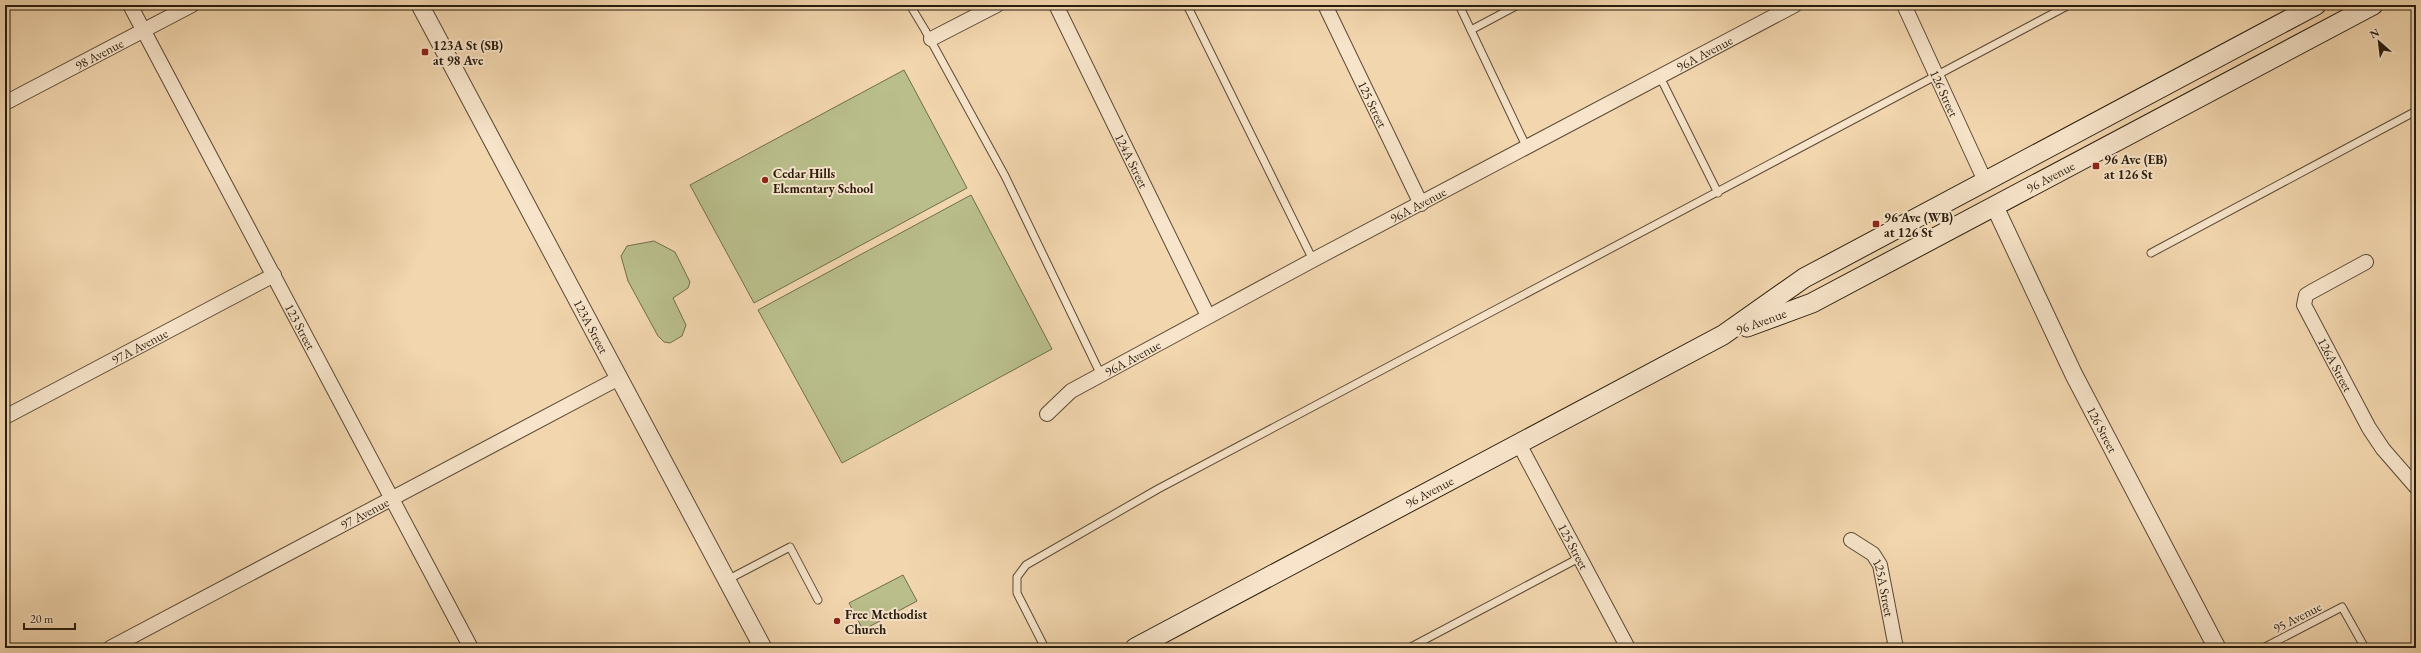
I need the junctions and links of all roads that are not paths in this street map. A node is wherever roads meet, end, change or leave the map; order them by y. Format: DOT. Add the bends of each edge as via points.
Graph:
graph roads {
  1 [pos="130,5"];
  2 [pos="192,5"];
  3 [pos="420,5"];
  4 [pos="910,5"];
  5 [pos="997,5"];
  6 [pos="1056,5"];
  7 [pos="1187,5"];
  8 [pos="1325,5"];
  9 [pos="1459,5"];
  10 [pos="1518,5"];
  11 [pos="1795,5"];
  12 [pos="1904,5"];
  13 [pos="2069,5"];
  14 [pos="2316,5"];
  15 [pos="2373,5"];
  16 [pos="143,30"];
  17 [pos="1471,30"];
  18 [pos="930,39"];
  19 [pos="1937,75"];
  20 [pos="1660,77"];
  21 [pos="5,103"];
  22 [pos="2416,111"];
  23 [pos="1527,148"];
  24 [pos="2023,160"];
  25 [pos="1985,181"];
  26 [pos="1718,193"];
  27 [pos="1421,204"];
  28 [pos="1995,207"];
  29 [pos="2151,253"];
  30 [pos="1313,260"];
  31 [pos="2366,262"];
  32 [pos="274,275"];
  33 [pos="1208,316"];
  34 [pos="1723,335"];
  35 [pos="1101,375"];
  36 [pos="619,378"];
  37 [pos="1047,414"];
  38 [pos="5,417"];
  39 [pos="1519,444"];
  40 [pos="2416,487"];
  41 [pos="392,498"];
  42 [pos="1851,540"];
  43 [pos="1579,558"];
  44 [pos="727,580"];
  45 [pos="818,600"];
  46 [pos="110,648"];
  47 [pos="471,648"];
  48 [pos="763,648"];
  49 [pos="1045,648"];
  50 [pos="1135,648"];
  51 [pos="1409,648"];
  52 [pos="1628,648"];
  53 [pos="1896,648"];
  54 [pos="2217,648"];
  55 [pos="2263,648"];
  56 [pos="2365,648"];
  1 -- 16 [label="street, 123 Street"];
  2 -- 16 [label="street, 98 Avenue"];
  3 -- 36 [label="street, 123A Street"];
  4 -- 18 [label="lane"];
  5 -- 18 [label="street"];
  6 -- 33 [label="street, 124A Street"];
  7 -- 30 [label="lane"];
  8 -- 27 [label="street, 125 Street"];
  9 -- 17 [label="lane"];
  10 -- 17 [label="lane"];
  11 -- 20 [label="street, 96A Avenue"];
  12 -- 19 [label="street, 126 Street"];
  13 -- 19 [label="lane"];
  14 -- 24 [label="main road, 96 Avenue"];
  15 -- 28 [label="main road, 96 Avenue"];
  16 -- 21 [label="street, 98 Avenue"];
  16 -- 32 [label="street, 123 Street"];
  17 -- 23 [label="lane"];
  18 -- 35 [label="lane" via="1004,176"];
  19 -- 25 [label="street, 126 Street"];
  19 -- 26 [label="lane"];
  20 -- 23 [label="street, 96A Avenue"];
  20 -- 26 [label="lane"];
  22 -- 29 [label="lane"];
  23 -- 27 [label="street, 96A Avenue"];
  24 -- 25 [label="main road, 96 Avenue"];
  24 -- 28 [label="main road" via="1998,192"];
  25 -- 34 [label="main road, 96 Avenue" via="1804,278"];
  26 -- 49 [label="lane" via="1158,489 1026,565 1017,577 1018,592"];
  27 -- 30 [label="street, 96A Avenue"];
  28 -- 34 [label="main road, 96 Avenue" via="1812,303"];
  28 -- 54 [label="street, 126 Street" via="2074,375"];
  30 -- 33 [label="street, 96A Avenue"];
  31 -- 40 [label="street, 126A Street" via="2306,295 2304,305 2368,428"];
  32 -- 38 [label="street, 97A Avenue"];
  32 -- 41 [label="street, 123 Street"];
  33 -- 35 [label="street, 96A Avenue"];
  34 -- 39 [label="main road, 96 Avenue"];
  35 -- 37 [label="street, 96A Avenue" via="1071,391"];
  36 -- 41 [label="street, 97 Avenue"];
  36 -- 44 [label="street, 123A Street"];
  39 -- 43 [label="street, 125 Street"];
  39 -- 50 [label="main road, 96 Avenue"];
  41 -- 46 [label="street, 97 Avenue"];
  41 -- 47 [label="street, 123 Street"];
  42 -- 53 [label="street, 125A Street" via="1873,554 1880,565"];
  43 -- 51 [label="lane"];
  43 -- 52 [label="street, 125 Street"];
  44 -- 45 [label="lane" via="790,547"];
  44 -- 48 [label="street, 123A Street"];
  55 -- 56 [label="lane, 95 Avenue" via="2342,607"];
}
